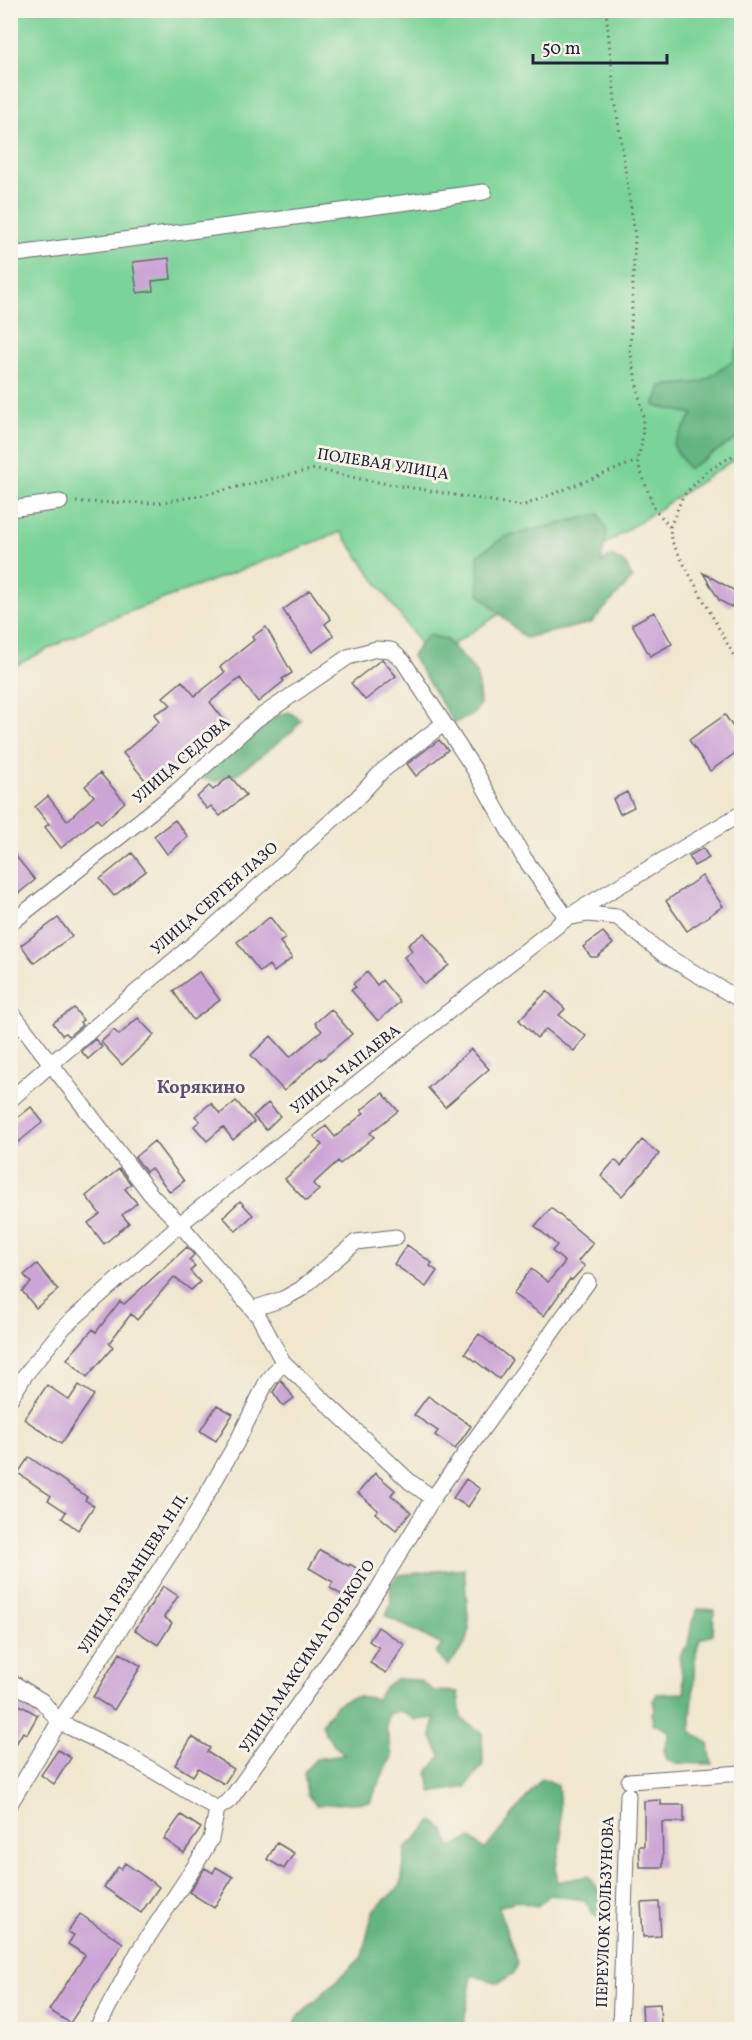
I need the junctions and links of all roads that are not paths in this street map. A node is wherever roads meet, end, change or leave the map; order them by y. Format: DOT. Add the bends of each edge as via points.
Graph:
graph roads {
  1 [pos="484,192"];
  2 [pos="10,255"];
  3 [pos="60,502"];
  4 [pos="10,509"];
  5 [pos="443,724"];
  6 [pos="741,813"];
  7 [pos="567,918"];
  8 [pos="10,924"];
  9 [pos="741,1001"];
  10 [pos="10,1010"];
  11 [pos="52,1063"];
  12 [pos="10,1100"];
  13 [pos="180,1224"];
  14 [pos="396,1237"];
  15 [pos="588,1282"];
  16 [pos="252,1309"];
  17 [pos="283,1362"];
  18 [pos="10,1399"];
  19 [pos="433,1498"];
  20 [pos="10,1681"];
  21 [pos="59,1722"];
  22 [pos="741,1773"];
  23 [pos="10,1804"];
  24 [pos="217,1809"];
  25 [pos="96,2030"];
  26 [pos="620,2030"];
  1 -- 2 [label="street"];
  3 -- 4 [label="street"];
  5 -- 7 [label="street" via="474,769 524,858"];
  5 -- 8 [label="street, УЛИЦА СЕДОВА" via="403,661 391,650 376,649 348,657 258,719 177,792"];
  5 -- 11 [label="street, УЛИЦА СЕРГЕЯ ЛАЗО" via="382,771 211,929"];
  6 -- 7 [label="street, УЛИЦА ЧАПАЕВА"];
  7 -- 9 [label="street" via="588,914 617,917 663,954"];
  7 -- 13 [label="street, УЛИЦА ЧАПАЕВА"];
  10 -- 11 [label="street"];
  11 -- 12 [label="street, УЛИЦА СЕРГЕЯ ЛАЗО"];
  11 -- 13 [label="street" via="152,1196"];
  13 -- 16 [label="street"];
  13 -- 18 [label="street, УЛИЦА ЧАПАЕВА" via="64,1328"];
  14 -- 16 [label="street" via="356,1242 301,1289"];
  15 -- 19 [label="street, УЛИЦА МАКСИМА ГОРЬКОГО"];
  16 -- 17 [label="street"];
  17 -- 19 [label="street" via="410,1482"];
  17 -- 21 [label="street, УЛИЦА РЯЗАНЦЕВА Н.П." via="267,1383 191,1522"];
  19 -- 24 [label="street, УЛИЦА МАКСИМА ГОРЬКОГО" via="366,1609 230,1800"];
  20 -- 21 [label="street" via="42,1701"];
  21 -- 23 [label="street, УЛИЦА РЯЗАНЦЕВА Н.П."];
  21 -- 24 [label="street" via="127,1755"];
  22 -- 26 [label="street, ПЕРЕУЛОК ХОЛЬЗУНОВА" via="628,1788"];
  24 -- 25 [label="street" via="211,1839 138,1952"];
}
